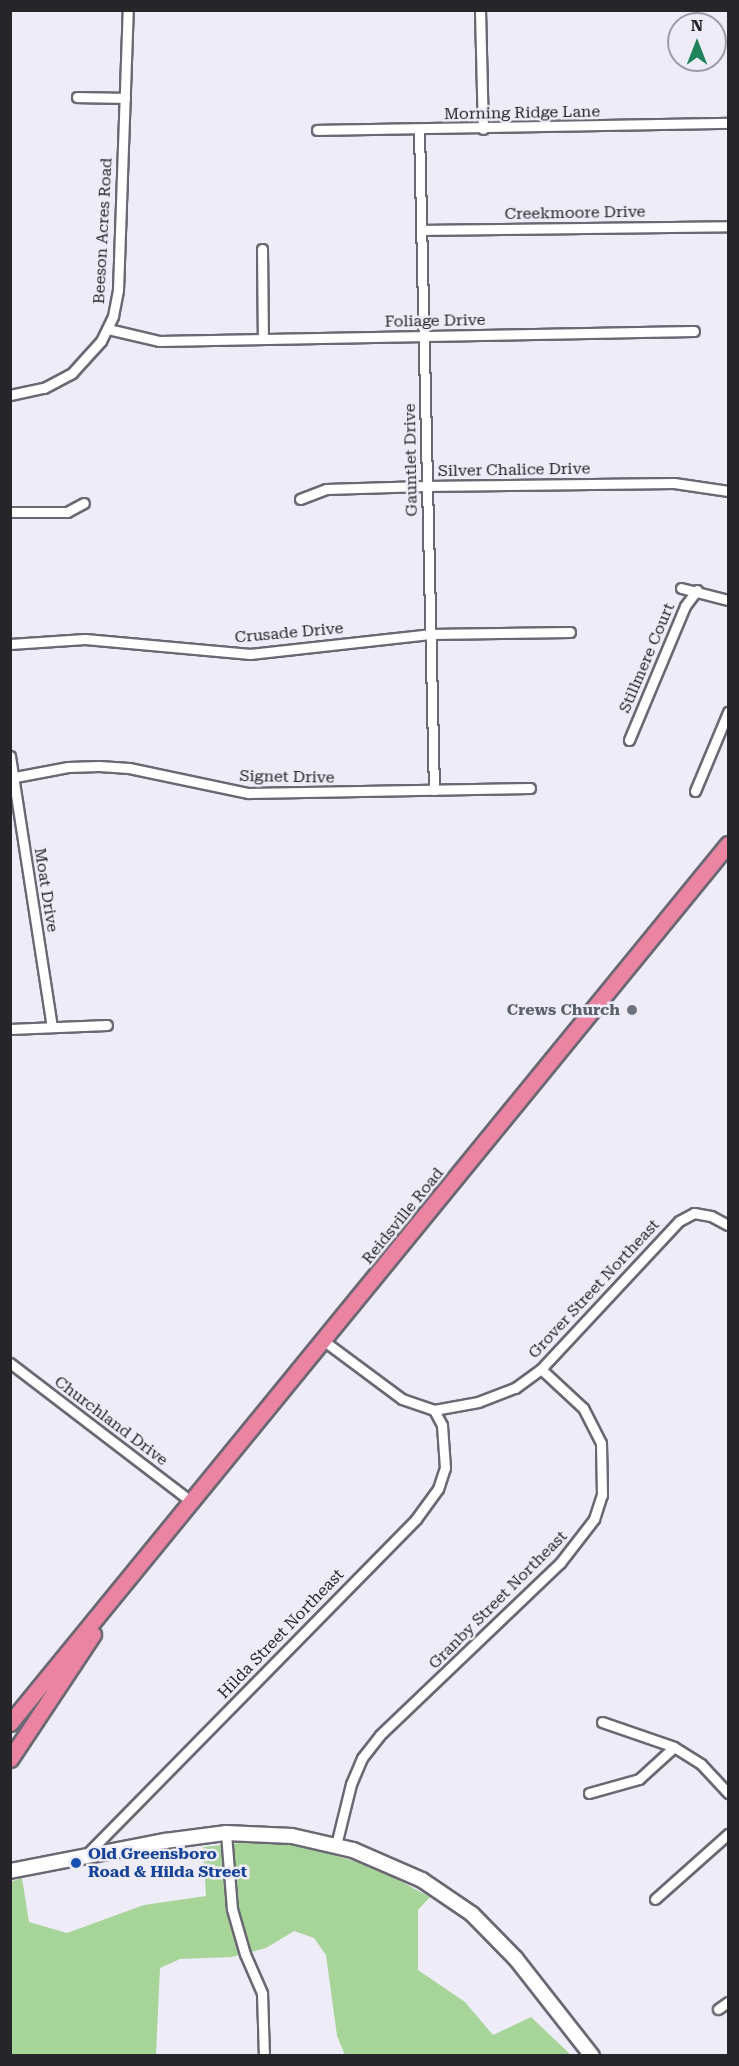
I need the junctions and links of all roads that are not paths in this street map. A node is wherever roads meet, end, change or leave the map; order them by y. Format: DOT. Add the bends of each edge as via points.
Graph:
graph roads {
  1 [pos="128,10"];
  2 [pos="480,10"];
  3 [pos="77,98"];
  4 [pos="125,98"];
  5 [pos="729,123"];
  6 [pos="483,129"];
  7 [pos="317,130"];
  8 [pos="419,130"];
  9 [pos="729,226"];
  10 [pos="422,230"];
  11 [pos="262,249"];
  12 [pos="108,329"];
  13 [pos="694,331"];
  14 [pos="424,337"];
  15 [pos="263,338"];
  16 [pos="10,395"];
  17 [pos="425,486"];
  18 [pos="729,491"];
  19 [pos="300,499"];
  20 [pos="84,503"];
  21 [pos="10,512"];
  22 [pos="681,588"];
  23 [pos="697,590"];
  24 [pos="729,600"];
  25 [pos="570,632"];
  26 [pos="430,634"];
  27 [pos="10,644"];
  28 [pos="729,712"];
  29 [pos="629,740"];
  30 [pos="10,756"];
  31 [pos="12,778"];
  32 [pos="530,788"];
  33 [pos="434,790"];
  34 [pos="695,791"];
  35 [pos="729,844"];
  36 [pos="107,1025"];
  37 [pos="52,1027"];
  38 [pos="10,1029"];
  39 [pos="729,1225"];
  40 [pos="324,1341"];
  41 [pos="10,1363"];
  42 [pos="541,1369"];
  43 [pos="434,1410"];
  44 [pos="193,1503"];
  45 [pos="105,1610"];
  46 [pos="602,1722"];
  47 [pos="10,1723"];
  48 [pos="674,1747"];
  49 [pos="10,1760"];
  50 [pos="589,1793"];
  51 [pos="729,1793"];
  52 [pos="226,1833"];
  53 [pos="729,1834"];
  54 [pos="336,1845"];
  55 [pos="85,1856"];
  56 [pos="10,1871"];
  57 [pos="655,1899"];
  58 [pos="729,2002"];
  59 [pos="718,2009"];
  60 [pos="264,2055"];
  61 [pos="592,2055"];
  1 -- 4 [label="street, Beeson Acres Road"];
  2 -- 6 [label="street"];
  3 -- 4 [label="street"];
  4 -- 12 [label="street, Beeson Acres Road" via="118,290"];
  5 -- 6 [label="street, Morning Ridge Lane"];
  6 -- 8 [label="street, Morning Ridge Lane"];
  7 -- 8 [label="street, Morning Ridge Lane"];
  8 -- 10 [label="street, Gauntlet Drive"];
  9 -- 10 [label="street, Creekmoore Drive"];
  10 -- 14 [label="street, Gauntlet Drive"];
  11 -- 15 [label="street"];
  12 -- 15 [label="street, Foliage Drive" via="141,339"];
  12 -- 16 [label="street, Beeson Acres Road" via="93,353 72,373 44,388"];
  13 -- 14 [label="street, Foliage Drive"];
  14 -- 15 [label="street, Foliage Drive"];
  14 -- 17 [label="street, Gauntlet Drive"];
  17 -- 18 [label="street, Silver Chalice Drive" via="674,483"];
  17 -- 19 [label="street, Silver Chalice Drive" via="326,489"];
  17 -- 26 [label="street, Gauntlet Drive"];
  20 -- 21 [label="street" via="67,512"];
  22 -- 23 [label="street"];
  23 -- 24 [label="street"];
  23 -- 29 [label="street, Stillmere Court" via="685,606"];
  25 -- 26 [label="street, Crusade Drive"];
  26 -- 27 [label="street, Crusade Drive" via="250,654 85,639"];
  26 -- 33 [label="street, Gauntlet Drive"];
  28 -- 34 [label="street"];
  30 -- 31 [label="street, Moat Drive"];
  31 -- 33 [label="street, Signet Drive" via="68,767 99,766 129,768 248,794"];
  31 -- 37 [label="street, Moat Drive"];
  32 -- 33 [label="street, Signet Drive"];
  35 -- 40 [label="highway, Reidsville Road"];
  36 -- 37 [label="street"];
  37 -- 38 [label="street"];
  39 -- 42 [label="street, Grover Street Northeast" via="693,1213 678,1221"];
  40 -- 43 [label="street, Grover Street Northeast" via="402,1399"];
  40 -- 44 [label="highway, Reidsville Road"];
  41 -- 44 [label="street, Churchland Drive"];
  42 -- 43 [label="street, Grover Street Northeast" via="506,1392"];
  42 -- 54 [label="street, Granby Street Northeast" via="583,1408 601,1443 602,1495 594,1519 560,1563 362,1758 351,1784"];
  43 -- 55 [label="street, Hilda Street Northeast" via="442,1425 445,1468 438,1489 416,1518"];
  44 -- 45 [label="highway, Reidsville Road"];
  45 -- 47 [label="highway, Reidsville Road" via="90,1623"];
  45 -- 49 [label="highway, Reidsville Road"];
  46 -- 48 [label="street"];
  48 -- 50 [label="street" via="639,1779"];
  48 -- 51 [label="street" via="701,1764"];
  52 -- 54 [label="main road" via="270,1833"];
  52 -- 55 [label="main road"];
  52 -- 60 [label="street" via="232,1909 262,1993"];
  53 -- 57 [label="street"];
  54 -- 61 [label="main road" via="405,1871 471,1914 516,1959"];
  55 -- 56 [label="main road"];
  58 -- 59 [label="street"];
}
